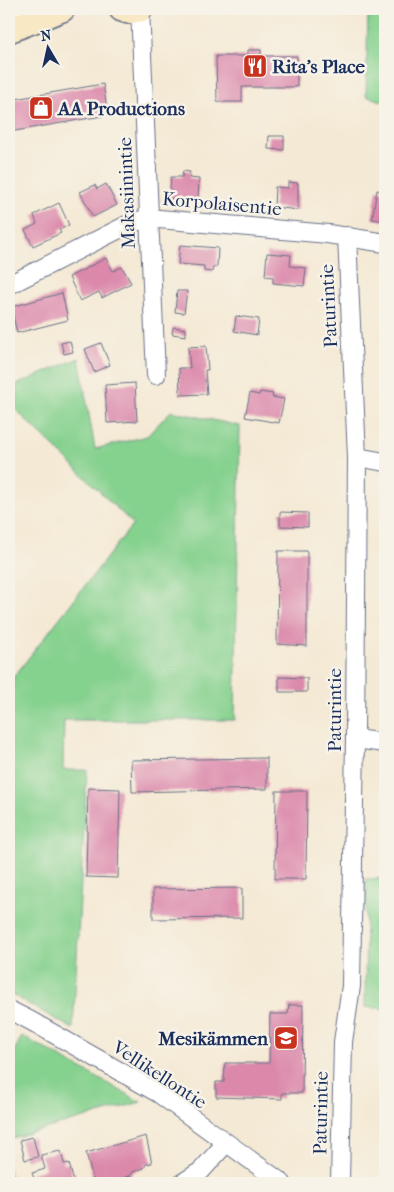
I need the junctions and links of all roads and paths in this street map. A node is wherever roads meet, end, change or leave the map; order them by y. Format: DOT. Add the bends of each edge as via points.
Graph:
graph roads {
  1 [pos="62,9"];
  2 [pos="122,9"];
  3 [pos="140,9"];
  4 [pos="14,21"];
  5 [pos="148,218"];
  6 [pos="346,236"];
  7 [pos="385,243"];
  8 [pos="9,285"];
  9 [pos="156,375"];
  10 [pos="357,457"];
  11 [pos="385,462"];
  12 [pos="355,738"];
  13 [pos="385,743"];
  14 [pos="9,1010"];
  15 [pos="226,1143"];
  16 [pos="182,1183"];
  17 [pos="282,1183"];
  18 [pos="340,1183"];
  1 -- 4 [label="main road"];
  2 -- 3 [label="main road"];
  3 -- 5 [label="street, Makasiinintie"];
  5 -- 6 [label="street, Korpolaisentie"];
  5 -- 8 [label="street, Korpolaisentie" via="129,224"];
  5 -- 9 [label="street, Makasiinintie"];
  6 -- 7 [label="street, Korpolaisentie"];
  6 -- 10 [label="street, Paturintie"];
  10 -- 11 [label="street"];
  10 -- 12 [label="street, Paturintie"];
  12 -- 13 [label="street"];
  12 -- 18 [label="street, Paturintie" via="351,986 343,1042"];
  14 -- 15 [label="street, Vellikellontie" via="158,1093"];
  15 -- 16 [label="street" via="201,1171"];
  15 -- 17 [label="street, Vellikellontie"];
}
